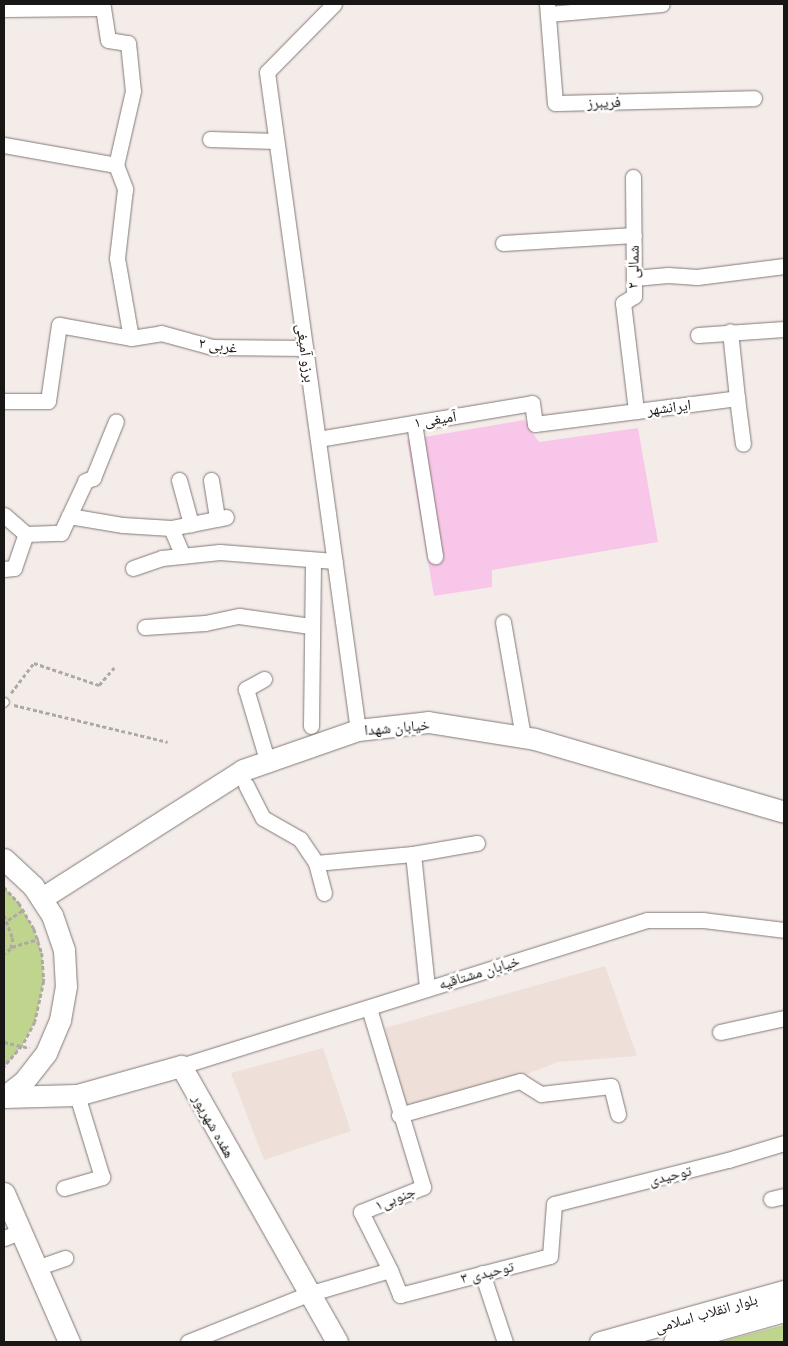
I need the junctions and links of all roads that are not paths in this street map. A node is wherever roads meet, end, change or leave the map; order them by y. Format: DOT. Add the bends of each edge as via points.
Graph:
graph roads {
  1 [pos="334,4"];
  2 [pos="662,4"];
  3 [pos="4,8"];
  4 [pos="547,9"];
  5 [pos="754,98"];
  6 [pos="210,139"];
  7 [pos="276,141"];
  8 [pos="4,145"];
  9 [pos="116,165"];
  10 [pos="633,177"];
  11 [pos="634,235"];
  12 [pos="503,243"];
  13 [pos="784,266"];
  14 [pos="634,278"];
  15 [pos="784,329"];
  16 [pos="730,331"];
  17 [pos="698,335"];
  18 [pos="131,338"];
  19 [pos="305,348"];
  20 [pos="737,398"];
  21 [pos="4,401"];
  22 [pos="636,411"];
  23 [pos="116,420"];
  24 [pos="414,423"];
  25 [pos="535,424"];
  26 [pos="318,439"];
  27 [pos="743,444"];
  28 [pos="179,480"];
  29 [pos="211,480"];
  30 [pos="4,515"];
  31 [pos="69,516"];
  32 [pos="191,524"];
  33 [pos="171,528"];
  34 [pos="26,534"];
  35 [pos="183,556"];
  36 [pos="435,556"];
  37 [pos="335,561"];
  38 [pos="313,562"];
  39 [pos="9,568"];
  40 [pos="133,568"];
  41 [pos="503,622"];
  42 [pos="310,626"];
  43 [pos="145,627"];
  44 [pos="264,679"];
  45 [pos="311,726"];
  46 [pos="358,730"];
  47 [pos="523,737"];
  48 [pos="268,760"];
  49 [pos="246,785"];
  50 [pos="784,812"];
  51 [pos="477,843"];
  52 [pos="413,854"];
  53 [pos="4,859"];
  54 [pos="316,863"];
  55 [pos="324,893"];
  56 [pos="42,898"];
  57 [pos="784,930"];
  58 [pos="427,988"];
  59 [pos="369,1008"];
  60 [pos="784,1018"];
  61 [pos="720,1032"];
  62 [pos="181,1066"];
  63 [pos="76,1095"];
  64 [pos="4,1097"];
  65 [pos="618,1114"];
  66 [pos="399,1115"];
  67 [pos="784,1143"];
  68 [pos="64,1188"];
  69 [pos="4,1193"];
  70 [pos="554,1204"];
  71 [pos="12,1235"];
  72 [pos="65,1258"];
  73 [pos="36,1268"];
  74 [pos="390,1270"];
  75 [pos="482,1273"];
  76 [pos="784,1291"];
  77 [pos="308,1294"];
  78 [pos="784,1311"];
  79 [pos="66,1342"];
  80 [pos="188,1342"];
  81 [pos="337,1342"];
  82 [pos="505,1342"];
  83 [pos="600,1342"];
  84 [pos="674,1342"];
  1 -- 7 [label="street, برزو آمیغی" via="267,72"];
  2 -- 4 [label="street"];
  3 -- 9 [label="street" via="103,8 108,40 128,43 132,91"];
  4 -- 5 [label="street, فریبرز" via="555,103"];
  6 -- 7 [label="street"];
  7 -- 19 [label="street, برزو آمیغی"];
  8 -- 9 [label="street"];
  9 -- 18 [label="street" via="125,189 117,258"];
  10 -- 11 [label="street, ۲ شمالی"];
  11 -- 12 [label="street"];
  11 -- 14 [label="street, ۲ شمالی"];
  13 -- 14 [label="street" via="697,277 668,274"];
  14 -- 22 [label="street, ۲ شمالی" via="634,296 623,303"];
  15 -- 16 [label="street"];
  16 -- 17 [label="street"];
  16 -- 20 [label="street"];
  18 -- 19 [label="street, ۲ غربی" via="161,333 212,347"];
  18 -- 21 [label="street, ۲ غربی" via="59,325 48,400"];
  19 -- 26 [label="street, برزو آمیغی"];
  20 -- 22 [label="street, ایرانشهر"];
  20 -- 27 [label="street"];
  22 -- 25 [label="street, ایرانشهر"];
  23 -- 31 [label="street" via="92,478 85,481"];
  24 -- 25 [label="street, آمیغی ۱" via="532,403"];
  24 -- 26 [label="street, آمیغی ۱"];
  24 -- 36 [label="street"];
  26 -- 37 [label="street, برزو آمیغی"];
  28 -- 32 [label="street"];
  29 -- 32 [label="street" via="222,518"];
  30 -- 34 [label="street"];
  31 -- 33 [label="street" via="123,525"];
  31 -- 34 [label="street" via="61,533"];
  32 -- 33 [label="street"];
  33 -- 35 [label="street"];
  34 -- 39 [label="street"];
  35 -- 38 [label="street" via="220,552"];
  35 -- 40 [label="street" via="162,558"];
  37 -- 38 [label="street"];
  37 -- 46 [label="street, برزو آمیغی"];
  38 -- 42 [label="street"];
  41 -- 47 [label="street"];
  42 -- 43 [label="street" via="239,616 205,623"];
  42 -- 45 [label="street"];
  44 -- 48 [label="street" via="246,689"];
  46 -- 47 [label="main road, خیابان شهدا" via="428,722"];
  46 -- 48 [label="main road, خیابان شهدا"];
  47 -- 50 [label="main road, خیابان شهدا"];
  48 -- 56 [label="main road, خیابان شهدا" via="243,770"];
  49 -- 54 [label="street" via="263,818 300,839"];
  51 -- 52 [label="street"];
  52 -- 54 [label="street"];
  52 -- 58 [label="street"];
  53 -- 56 [label="main road"];
  54 -- 55 [label="street"];
  56 -- 64 [label="main road" via="59,933 66,968 64,1003 46,1053 23,1082"];
  57 -- 58 [label="street, خیابان مشتاقیه" via="704,920 647,920"];
  58 -- 59 [label="street, خیابان مشتاقیه"];
  59 -- 62 [label="street, خیابان مشتاقیه"];
  59 -- 66 [label="street, جنوبی۱"];
  60 -- 61 [label="street"];
  62 -- 63 [label="main road"];
  62 -- 77 [label="main road, هفده شهریور"];
  63 -- 64 [label="main road"];
  63 -- 68 [label="street" via="102,1177"];
  65 -- 66 [label="street" via="611,1086 541,1094 520,1081"];
  66 -- 74 [label="street, جنوبی۱" via="423,1187 361,1212"];
  67 -- 70 [label="street, توحیدی"];
  69 -- 71 [label="main road"];
  70 -- 75 [label="street, توحیدی ۳" via="550,1256"];
  71 -- 73 [label="main road"];
  72 -- 73 [label="street"];
  73 -- 79 [label="main road"];
  74 -- 75 [label="street, توحیدی ۳" via="400,1295"];
  74 -- 77 [label="street"];
  75 -- 82 [label="street"];
  76 -- 83 [label="main road, بلوار انقلاب اسلامی"];
  77 -- 80 [label="street"];
  77 -- 81 [label="main road, هفده شهریور"];
  78 -- 84 [label="main road, بلوار انقلاب اسلامی"];
}
